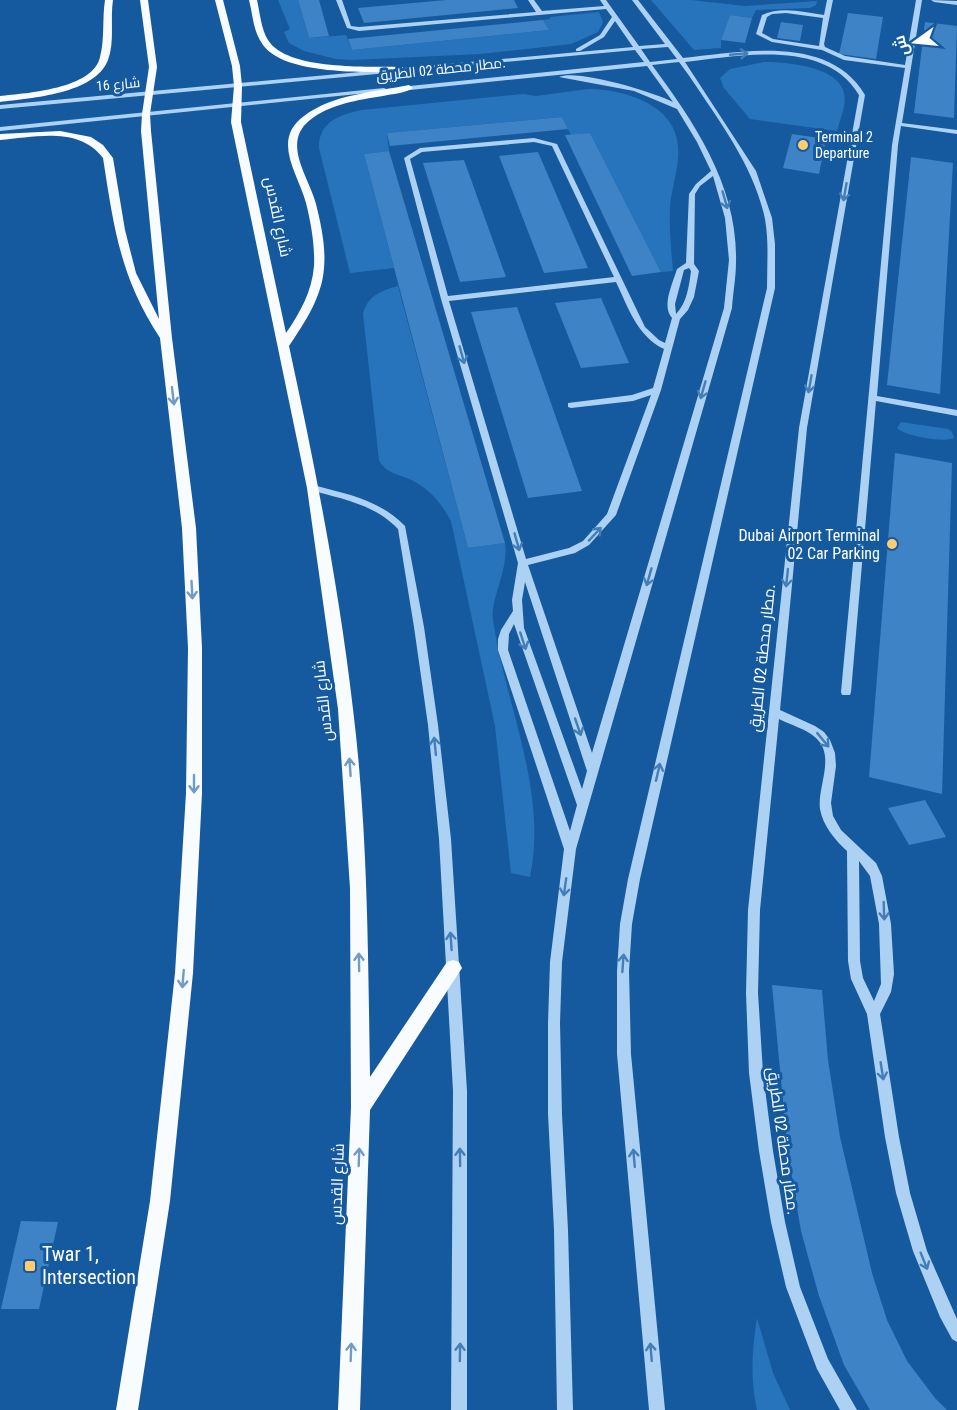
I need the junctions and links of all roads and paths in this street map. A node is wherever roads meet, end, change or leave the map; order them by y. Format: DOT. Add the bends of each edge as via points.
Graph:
graph roads {
  1 [pos="109,0"];
  2 [pos="144,0"];
  3 [pos="219,0"];
  4 [pos="253,0"];
  5 [pos="339,0"];
  6 [pos="531,0"];
  7 [pos="603,0"];
  8 [pos="635,0"];
  9 [pos="830,0"];
  10 [pos="919,0"];
  11 [pos="934,0"];
  12 [pos="957,3"];
  13 [pos="608,7"];
  14 [pos="540,13"];
  15 [pos="615,17"];
  16 [pos="826,17"];
  17 [pos="670,45"];
  18 [pos="637,48"];
  19 [pos="823,48"];
  20 [pos="566,54"];
  21 [pos="681,60"];
  22 [pos="648,63"];
  23 [pos="907,67"];
  24 [pos="402,70"];
  25 [pos="538,75"];
  26 [pos="238,86"];
  27 [pos="409,88"];
  28 [pos="149,93"];
  29 [pos="0,99"];
  30 [pos="237,105"];
  31 [pos="0,107"];
  32 [pos="682,110"];
  33 [pos="146,114"];
  34 [pos="898,124"];
  35 [pos="0,129"];
  36 [pos="957,132"];
  37 [pos="0,137"];
  38 [pos="715,171"];
  39 [pos="690,264"];
  40 [pos="619,279"];
  41 [pos="445,299"];
  42 [pos="676,318"];
  43 [pos="166,338"];
  44 [pos="283,346"];
  45 [pos="667,347"];
  46 [pos="657,390"];
  47 [pos="873,398"];
  48 [pos="571,405"];
  49 [pos="957,413"];
  50 [pos="313,488"];
  51 [pos="523,563"];
  52 [pos="517,613"];
  53 [pos="846,692"];
  54 [pos="773,712"];
  55 [pos="593,771"];
  56 [pos="582,804"];
  57 [pos="570,849"];
  58 [pos="853,849"];
  59 [pos="453,968"];
  60 [pos="873,1013"];
  61 [pos="361,1107"];
  62 [pos="957,1334"];
  63 [pos="127,1410"];
  64 [pos="349,1410"];
  65 [pos="459,1410"];
  66 [pos="565,1410"];
  67 [pos="657,1410"];
  68 [pos="849,1410"];
  1 -- 29 [label="main road" via="105,56 99,68 60,89"];
  2 -- 28 [label="main road" via="153,67"];
  3 -- 26 [label="main road, شارع القدس"];
  4 -- 24 [label="main road" via="264,40 281,56 314,64"];
  5 -- 14 [label="street" via="349,27 359,29"];
  6 -- 14 [label="street"];
  7 -- 13 [label="street"];
  8 -- 17 [label="street"];
  9 -- 16 [label="street"];
  10 -- 23 [label="street"];
  11 -- 12 [label="street"];
  13 -- 14 [label="street"];
  13 -- 15 [label="street"];
  15 -- 18 [label="street"];
  15 -- 20 [label="street" via="602,36"];
  16 -- 19 [label="street"];
  16 -- 19 [label="street" via="768,14 759,34 772,40"];
  17 -- 18 [label="street, مطار محطة 02 الطريق."];
  17 -- 21 [label="street"];
  18 -- 20 [label="street, مطار محطة 02 الطريق."];
  18 -- 22 [label="street"];
  19 -- 23 [label="street" via="844,58"];
  20 -- 24 [label="street, مطار محطة 02 الطريق."];
  21 -- 22 [label="street, مطار محطة 02 الطريق."];
  21 -- 54 [label="street, مطار محطة 02 الطريق., one-way" via="764,52 803,56 837,68 849,76 862,95 802,428"];
  67 -- 21 [label="street, one-way" via="624,1054 626,924 771,288 772,265 768,218 753,171"];
  22 -- 25 [label="street, مطار محطة 02 الطريق."];
  22 -- 32 [label="street"];
  23 -- 34 [label="street"];
  24 -- 26 [label="street, مطار محطة 02 الطريق."];
  25 -- 27 [label="street, مطار محطة 02 الطريق."];
  25 -- 32 [label="street" via="627,86"];
  26 -- 28 [label="street, شارع 16"];
  26 -- 30 [label="main road, شارع القدس"];
  27 -- 30 [label="street, مطار محطة 02 الطريق."];
  27 -- 44 [label="main road" via="327,107 295,128 293,153 310,203 319,268 308,309"];
  28 -- 31 [label="street, شارع 16"];
  28 -- 33 [label="main road"];
  30 -- 33 [label="street, شارع 16"];
  30 -- 44 [label="main road, شارع القدس" via="236,122"];
  32 -- 38 [label="street"];
  33 -- 35 [label="street, شارع 16"];
  33 -- 43 [label="main road"];
  34 -- 36 [label="street"];
  34 -- 47 [label="street"];
  37 -- 43 [label="main road" via="62,134 87,138 104,150 128,267 147,312"];
  38 -- 39 [label="street" via="692,194"];
  38 -- 55 [label="street, one-way" via="733,239 728,308"];
  39 -- 42 [label="street" via="695,271 687,306"];
  39 -- 42 [label="street" via="681,269 671,304"];
  40 -- 41 [label="street"];
  40 -- 41 [label="street" via="555,145 534,140 420,150 409,155 407,162"];
  40 -- 45 [label="street" via="642,328"];
  41 -- 51 [label="street, one-way"];
  42 -- 45 [label="street"];
  43 -- 63 [label="main road, one-way" via="189,528 195,648 194,793 184,973 160,1201"];
  44 -- 50 [label="main road, شارع القدس"];
  45 -- 46 [label="street"];
  46 -- 48 [label="street" via="633,399"];
  51 -- 46 [label="street, one-way" via="572,550 596,535 611,515"];
  47 -- 49 [label="street"];
  47 -- 53 [label="street"];
  59 -- 50 [label="street, one-way" via="433,725 406,541 397,522 379,507"];
  61 -- 50 [label="main road, شارع القدس, one-way" via="358,888 346,709"];
  51 -- 52 [label="street"];
  51 -- 55 [label="street, one-way"];
  52 -- 56 [label="street, one-way" via="523,644"];
  52 -- 57 [label="street" via="507,624 502,650"];
  54 -- 58 [label="street, one-way" via="818,734 827,743 832,763 824,803 826,813 837,834"];
  54 -- 68 [label="street, مطار محطة 02 الطريق." via="754,910 752,993 756,1073 778,1222 793,1287 822,1364"];
  55 -- 56 [label="street"];
  56 -- 57 [label="street"];
  57 -- 66 [label="street, one-way" via="556,962 554,1023"];
  58 -- 60 [label="street" via="854,961 857,979"];
  58 -- 60 [label="street, one-way" via="873,868 883,898 887,984"];
  59 -- 61 [label="main road"];
  65 -- 59 [label="street, one-way" via="460,1126"];
  60 -- 62 [label="street, one-way" via="903,1193 920,1251"];
  64 -- 61 [label="main road, شارع القدس, one-way"];
}
